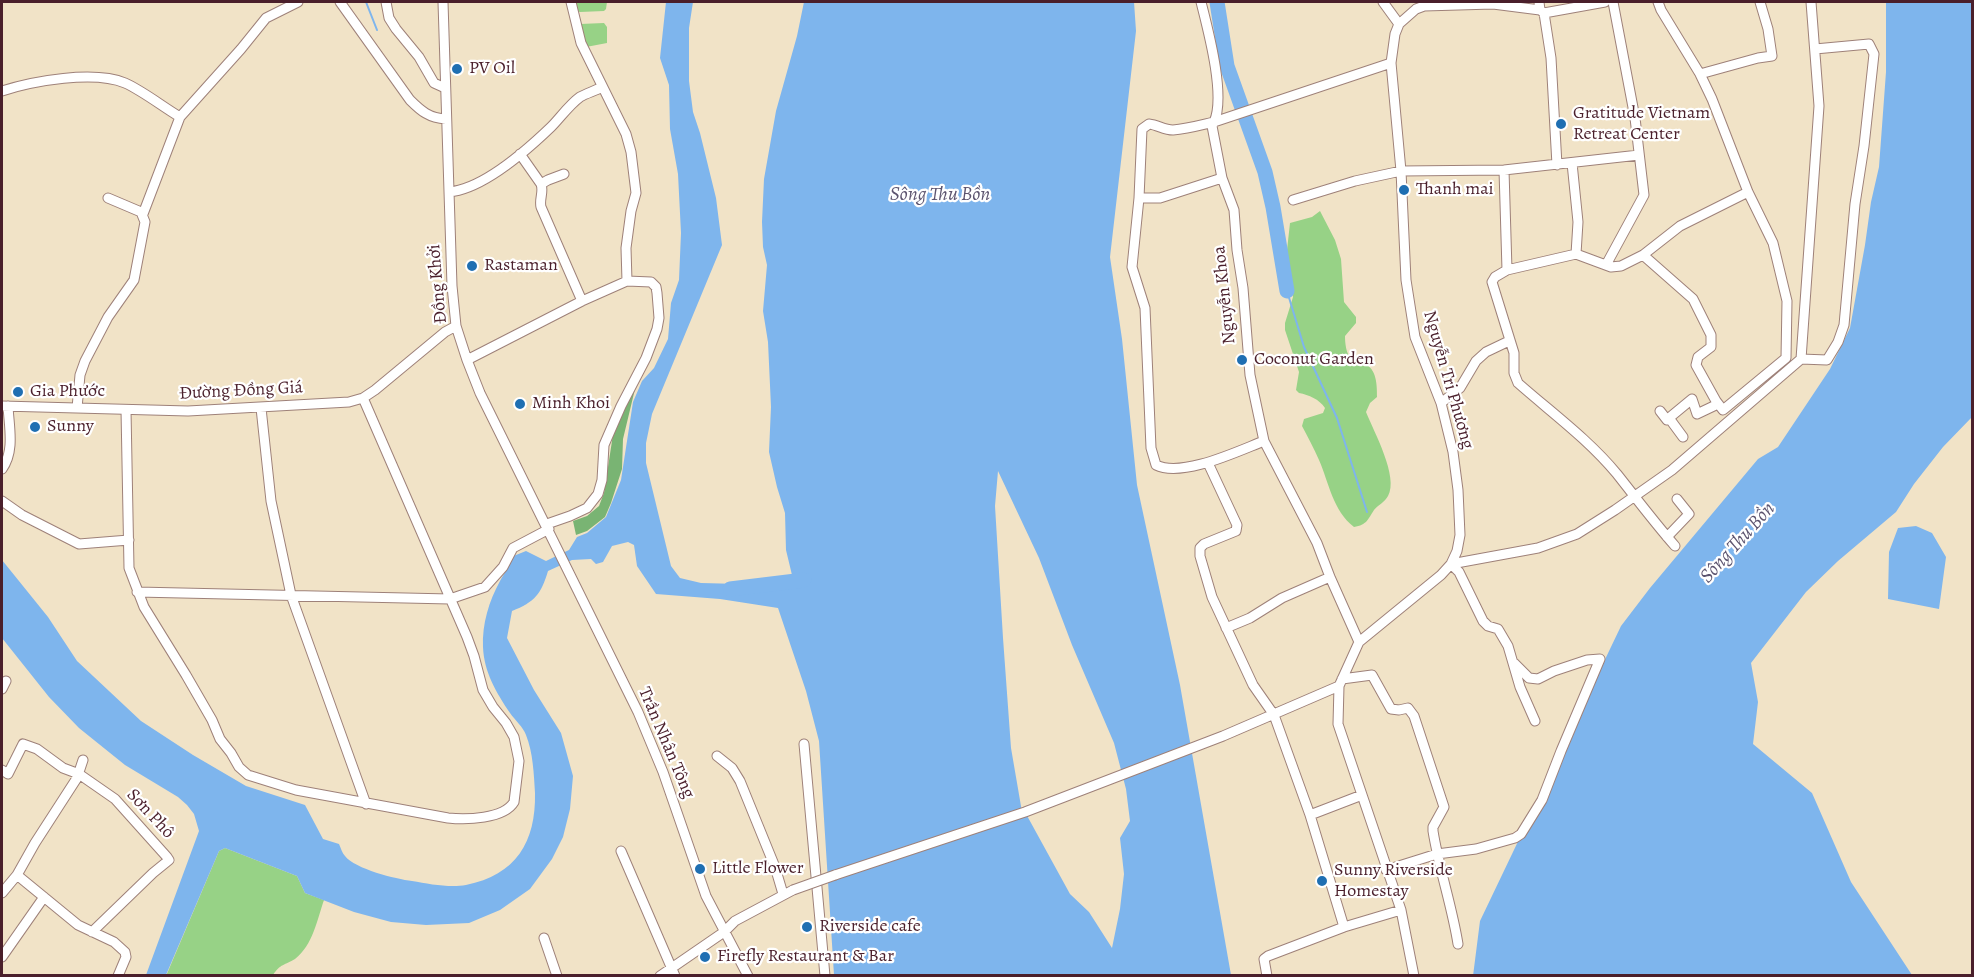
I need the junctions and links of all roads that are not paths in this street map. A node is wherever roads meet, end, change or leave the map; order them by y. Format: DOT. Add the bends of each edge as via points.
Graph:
graph roads {
  1 [pos="298,2"];
  2 [pos="340,2"];
  3 [pos="386,2"];
  4 [pos="443,2"];
  5 [pos="571,2"];
  6 [pos="1201,2"];
  7 [pos="1383,2"];
  8 [pos="1605,2"];
  9 [pos="1613,2"];
  10 [pos="1658,2"];
  11 [pos="1760,2"];
  12 [pos="1811,2"];
  13 [pos="1425,4"];
  14 [pos="1541,8"];
  15 [pos="1399,24"];
  16 [pos="1815,49"];
  17 [pos="1392,63"];
  18 [pos="1700,74"];
  19 [pos="602,87"];
  20 [pos="445,88"];
  21 [pos="2,91"];
  22 [pos="180,117"];
  23 [pos="446,119"];
  24 [pos="1214,122"];
  25 [pos="520,154"];
  26 [pos="1638,155"];
  27 [pos="1572,163"];
  28 [pos="1557,165"];
  29 [pos="1504,170"];
  30 [pos="1401,171"];
  31 [pos="564,174"];
  32 [pos="1222,178"];
  33 [pos="542,184"];
  34 [pos="449,192"];
  35 [pos="1748,192"];
  36 [pos="108,198"];
  37 [pos="1139,198"];
  38 [pos="1293,200"];
  39 [pos="143,214"];
  40 [pos="1576,254"];
  41 [pos="1642,255"];
  42 [pos="1606,265"];
  43 [pos="1507,270"];
  44 [pos="627,281"];
  45 [pos="582,301"];
  46 [pos="456,326"];
  47 [pos="1509,341"];
  48 [pos="1801,359"];
  49 [pos="467,360"];
  50 [pos="363,398"];
  51 [pos="1441,403"];
  52 [pos="1718,404"];
  53 [pos="5,406"];
  54 [pos="77,408"];
  55 [pos="261,408"];
  56 [pos="126,410"];
  57 [pos="1660,411"];
  58 [pos="1669,418"];
  59 [pos="1683,437"];
  60 [pos="1264,441"];
  61 [pos="1208,463"];
  62 [pos="2,469"];
  63 [pos="1634,497"];
  64 [pos="1677,499"];
  65 [pos="2,501"];
  66 [pos="548,526"];
  67 [pos="1667,537"];
  68 [pos="129,540"];
  69 [pos="555,543"];
  70 [pos="1675,546"];
  71 [pos="1451,564"];
  72 [pos="1330,577"];
  73 [pos="137,592"];
  74 [pos="291,595"];
  75 [pos="450,600"];
  76 [pos="1226,628"];
  77 [pos="1359,642"];
  78 [pos="1514,663"];
  79 [pos="1341,682"];
  80 [pos="1274,715"];
  81 [pos="1535,721"];
  82 [pos="804,744"];
  83 [pos="717,756"];
  84 [pos="83,760"];
  85 [pos="2,771"];
  86 [pos="77,778"];
  87 [pos="1362,795"];
  88 [pos="366,804"];
  89 [pos="1310,815"];
  90 [pos="621,851"];
  91 [pos="1437,854"];
  92 [pos="1386,870"];
  93 [pos="17,875"];
  94 [pos="2,893"];
  95 [pos="783,894"];
  96 [pos="44,897"];
  97 [pos="1401,910"];
  98 [pos="1344,927"];
  99 [pos="92,932"];
  100 [pos="724,932"];
  101 [pos="544,938"];
  102 [pos="1458,944"];
  103 [pos="2,957"];
  104 [pos="673,972"];
  105 [pos="118,975"];
  106 [pos="557,975"];
  107 [pos="660,975"];
  108 [pos="748,975"];
  109 [pos="825,975"];
  110 [pos="1267,975"];
  111 [pos="1414,975"];
  1 -- 22 [label="street" via="266,18"];
  2 -- 23 [label="street" via="410,100 435,119"];
  3 -- 20 [label="street" via="396,29 434,82"];
  4 -- 20 [label="street, Đồng Khởi"];
  5 -- 19 [label="street" via="581,43"];
  6 -- 24 [label="street, Nguyễn Khoa" via="1216,75 1219,112"];
  7 -- 15 [label="street"];
  8 -- 14 [label="street"];
  9 -- 26 [label="street" via="1635,118"];
  10 -- 18 [label="street"];
  11 -- 18 [label="street" via="1772,56"];
  12 -- 16 [label="street"];
  13 -- 14 [label="street"];
  13 -- 15 [label="street"];
  14 -- 28 [label="street" via="1551,58"];
  15 -- 17 [label="street, Nguyễn Tri Phương"];
  16 -- 48 [label="street" via="1819,106"];
  16 -- 48 [label="street" via="1869,44 1874,54 1844,325 1827,360"];
  17 -- 24 [label="street"];
  17 -- 30 [label="street, Nguyễn Tri Phương"];
  18 -- 35 [label="street"];
  19 -- 25 [label="street" via="580,97"];
  19 -- 44 [label="street" via="632,152 636,193 626,248"];
  20 -- 23 [label="street, Đồng Khởi"];
  21 -- 22 [label="street" via="26,84 99,76 125,83"];
  22 -- 39 [label="street"];
  23 -- 34 [label="street, Đồng Khởi"];
  24 -- 32 [label="street, Nguyễn Khoa"];
  24 -- 37 [label="street" via="1174,130 1155,124 1144,126"];
  25 -- 33 [label="street"];
  25 -- 34 [label="street" via="481,182"];
  26 -- 27 [label="street"];
  26 -- 42 [label="street" via="1644,195"];
  27 -- 28 [label="street"];
  27 -- 40 [label="street" via="1578,222"];
  28 -- 29 [label="street"];
  29 -- 30 [label="street"];
  29 -- 43 [label="street"];
  30 -- 38 [label="street"];
  30 -- 51 [label="street, Nguyễn Tri Phương" via="1406,280 1415,337"];
  31 -- 33 [label="street"];
  32 -- 37 [label="street" via="1160,198"];
  32 -- 60 [label="street, Nguyễn Khoa" via="1234,210 1250,375"];
  33 -- 45 [label="street" via="541,207"];
  34 -- 46 [label="street, Đồng Khởi"];
  35 -- 41 [label="street" via="1680,226"];
  35 -- 52 [label="street" via="1773,243 1787,301 1786,358 1723,410"];
  36 -- 39 [label="street"];
  37 -- 61 [label="street" via="1132,267 1145,308 1150,448 1156,465 1162,467"];
  39 -- 54 [label="street" via="146,222 134,280 108,316 85,361"];
  40 -- 42 [label="street"];
  40 -- 43 [label="street"];
  41 -- 42 [label="street" via="1621,266"];
  41 -- 52 [label="street" via="1693,298 1712,339 1711,347 1698,357 1696,365"];
  43 -- 47 [label="street" via="1492,282"];
  44 -- 45 [label="street"];
  44 -- 66 [label="street" via="651,282 656,287 657,329 604,446 598,494 587,508"];
  45 -- 49 [label="street"];
  46 -- 49 [label="street, Đồng Khởi"];
  46 -- 50 [label="street, Đường Đồng Giá"];
  47 -- 51 [label="street" via="1476,361 1460,388"];
  47 -- 63 [label="street" via="1518,383 1578,433"];
  48 -- 63 [label="street" via="1672,470"];
  49 -- 66 [label="street, Đồng Khởi"];
  50 -- 55 [label="street, Đường Đồng Giá"];
  50 -- 75 [label="street"];
  51 -- 71 [label="street, Nguyễn Tri Phương" via="1458,490 1460,535"];
  52 -- 58 [label="street" via="1697,414 1692,399"];
  53 -- 54 [label="street, Đường Đồng Giá"];
  53 -- 62 [label="street" via="10,448"];
  54 -- 56 [label="street, Đường Đồng Giá"];
  55 -- 56 [label="street, Đường Đồng Giá"];
  55 -- 74 [label="street" via="272,501"];
  56 -- 68 [label="street"];
  57 -- 58 [label="street" via="1666,420"];
  58 -- 59 [label="street"];
  60 -- 61 [label="street"];
  60 -- 72 [label="street, Nguyễn Khoa" via="1317,543"];
  61 -- 76 [label="street" via="1237,525 1236,531 1204,544 1199,551"];
  63 -- 67 [label="street"];
  63 -- 71 [label="street" via="1577,534 1538,548"];
  64 -- 67 [label="street" via="1689,514"];
  65 -- 68 [label="street" via="79,544"];
  66 -- 69 [label="street, Đồng Khởi"];
  66 -- 75 [label="street" via="513,548 503,567 485,586"];
  67 -- 70 [label="street"];
  68 -- 73 [label="street" via="129,568"];
  69 -- 100 [label="street, Trần Nhân Tông" via="650,741 706,896"];
  71 -- 77 [label="street, Nguyễn Tri Phương"];
  71 -- 78 [label="street" via="1459,572 1483,621 1498,629"];
  72 -- 76 [label="street"];
  72 -- 77 [label="street, Nguyễn Khoa"];
  73 -- 74 [label="street"];
  73 -- 88 [label="street" via="239,767 248,775 296,790"];
  74 -- 75 [label="street"];
  74 -- 88 [label="street"];
  75 -- 88 [label="street" via="474,656 483,690 514,737 519,761 512,806 466,820"];
  76 -- 80 [label="street" via="1253,685"];
  77 -- 79 [label="street, Nguyễn Tri Phương"];
  78 -- 81 [label="street"];
  78 -- 91 [label="street" via="1529,678 1538,679 1587,660 1600,659 1542,800 1524,831 1515,838 1476,849"];
  79 -- 80 [label="street"];
  79 -- 87 [label="street, Nguyễn Tri Phương" via="1338,724"];
  79 -- 91 [label="street" via="1372,675 1391,709 1408,708 1413,713 1444,807 1433,827"];
  80 -- 89 [label="street"];
  80 -- 95 [label="street, bridge" via="1025,812"];
  82 -- 109 [label="street"];
  83 -- 95 [label="street" via="740,781"];
  84 -- 86 [label="street"];
  85 -- 86 [label="street" via="8,774 23,744 37,749"];
  86 -- 93 [label="street"];
  86 -- 99 [label="street, Sơn Phô" via="115,800 169,860"];
  87 -- 89 [label="street"];
  87 -- 92 [label="street, Nguyễn Tri Phương"];
  89 -- 98 [label="street"];
  90 -- 104 [label="street"];
  91 -- 92 [label="street"];
  91 -- 102 [label="street"];
  92 -- 97 [label="street, Nguyễn Tri Phương"];
  93 -- 94 [label="street"];
  93 -- 96 [label="street"];
  95 -- 100 [label="street" via="735,921"];
  96 -- 99 [label="street"];
  96 -- 103 [label="street"];
  97 -- 98 [label="street"];
  97 -- 111 [label="street, Nguyễn Tri Phương"];
  98 -- 110 [label="street" via="1268,956 1264,959"];
  99 -- 105 [label="street" via="125,952"];
  100 -- 104 [label="street"];
  100 -- 108 [label="street, Trần Nhân Tông"];
  101 -- 106 [label="street"];
  104 -- 107 [label="street"];
}
